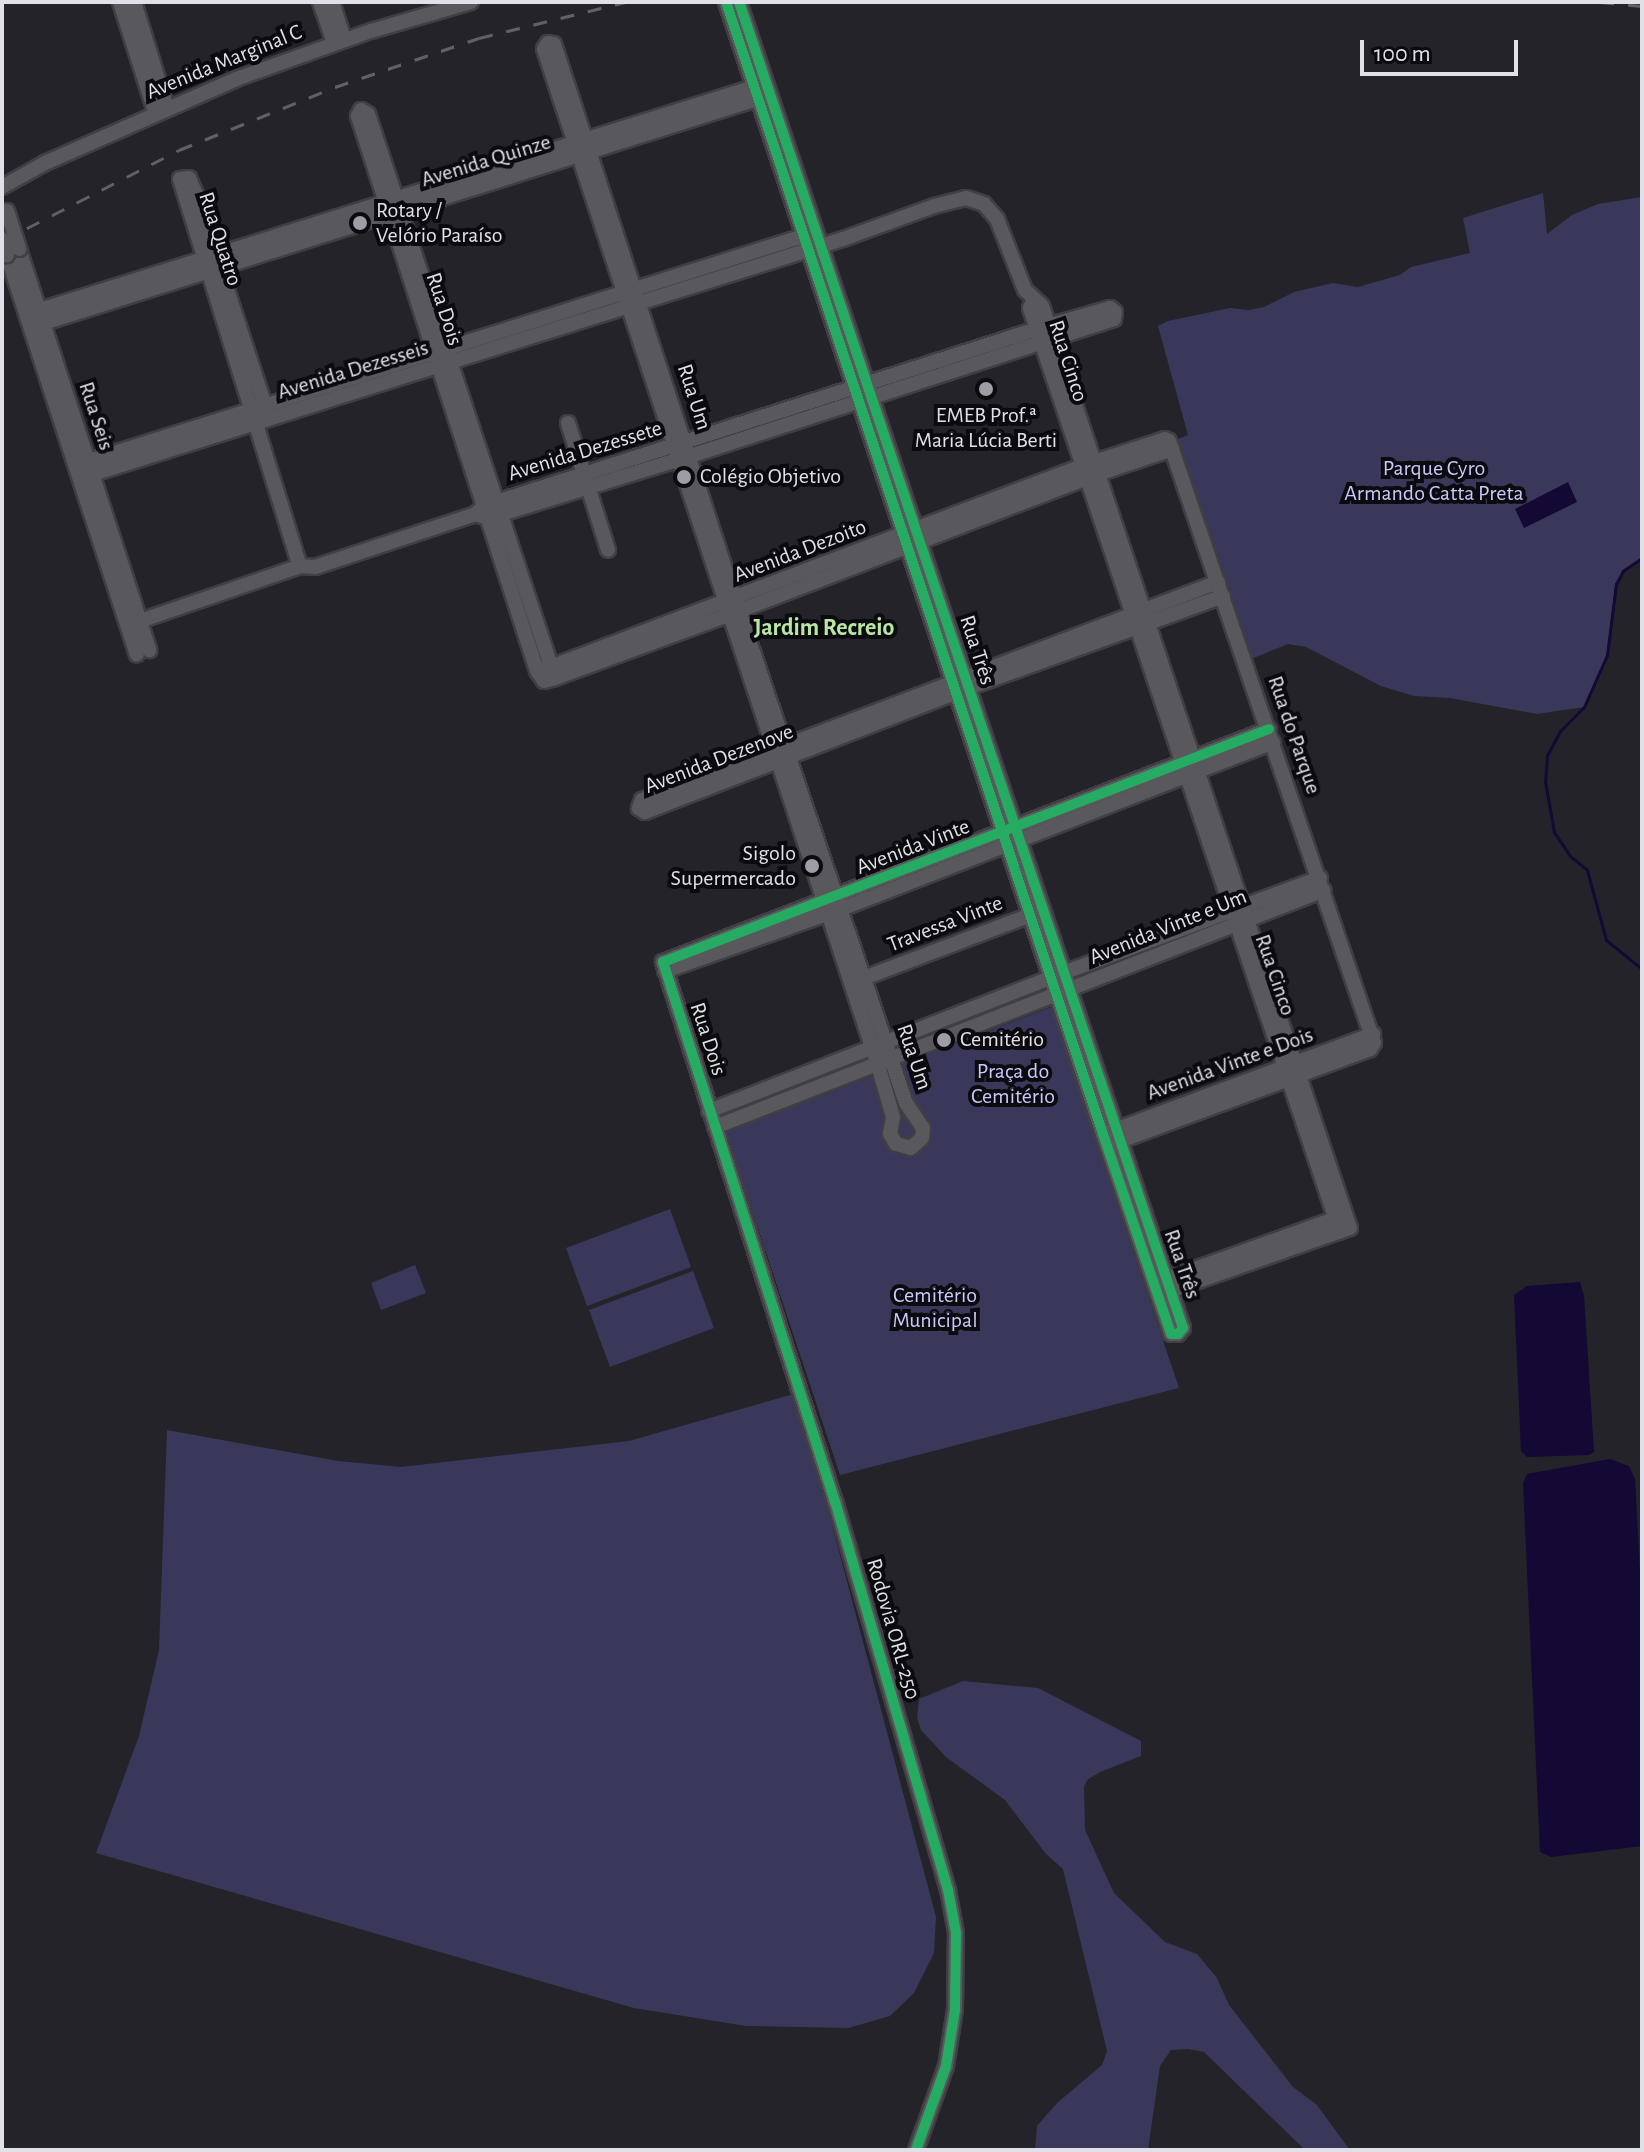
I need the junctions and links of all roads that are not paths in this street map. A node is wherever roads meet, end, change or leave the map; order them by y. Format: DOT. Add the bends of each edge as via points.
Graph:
graph roads {
  1 [pos="120,2"];
  2 [pos="134,2"];
  3 [pos="320,2"];
  4 [pos="332,2"];
  5 [pos="471,2"];
  6 [pos="726,2"];
  7 [pos="739,2"];
  8 [pos="339,41"];
  9 [pos="763,91"];
  10 [pos="161,110"];
  11 [pos="583,148"];
  12 [pos="2,187"];
  13 [pos="189,194"];
  14 [pos="2,196"];
  15 [pos="393,206"];
  16 [pos="2,239"];
  17 [pos="813,240"];
  18 [pos="13,252"];
  19 [pos="212,263"];
  20 [pos="632,298"];
  21 [pos="35,319"];
  22 [pos="1045,334"];
  23 [pos="443,359"];
  24 [pos="864,392"];
  25 [pos="261,415"];
  26 [pos="568,423"];
  27 [pos="1170,445"];
  28 [pos="683,451"];
  29 [pos="84,470"];
  30 [pos="1090,470"];
  31 [pos="586,480"];
  32 [pos="489,511"];
  33 [pos="912,538"];
  34 [pos="608,550"];
  35 [pos="300,566"];
  36 [pos="1221,589"];
  37 [pos="731,607"];
  38 [pos="1140,617"];
  39 [pos="132,618"];
  40 [pos="143,652"];
  41 [pos="548,674"];
  42 [pos="960,684"];
  43 [pos="1271,735"];
  44 [pos="781,753"];
  45 [pos="1190,766"];
  46 [pos="1011,837"];
  47 [pos="1322,884"];
  48 [pos="832,906"];
  49 [pos="1036,913"];
  50 [pos="1241,915"];
  51 [pos="664,968"];
  52 [pos="1057,976"];
  53 [pos="864,978"];
  54 [pos="1063,993"];
  55 [pos="1373,1038"];
  56 [pos="879,1047"];
  57 [pos="885,1063"];
  58 [pos="1292,1071"];
  59 [pos="709,1111"];
  60 [pos="715,1127"];
  61 [pos="1112,1138"];
  62 [pos="1162,1287"];
  63 [pos="916,2150"];
  1 -- 10 [label="street"];
  2 -- 10 [label="street"];
  3 -- 8 [label="street"];
  4 -- 8 [label="street"];
  5 -- 8 [label="street, Avenida Marginal C"];
  6 -- 9 [label="street, Rua Três"];
  7 -- 9 [label="street, Rua Três"];
  8 -- 10 [label="street, Avenida Marginal C"];
  9 -- 11 [label="street, Avenida Quinze"];
  9 -- 17 [label="street, Rua Três"];
  10 -- 12 [label="street, Avenida Marginal C"];
  11 -- 11 [label="street, Rua Um" via="554,44 548,43 544,49"];
  11 -- 15 [label="street, Avenida Quinze"];
  11 -- 20 [label="street, Rua Um"];
  13 -- 19 [label="street, Rua Quatro"];
  14 -- 18 [label="street, Rua Seis, bridge"];
  15 -- 15 [label="street, Rua Dois" via="368,114 361,110 358,116"];
  15 -- 19 [label="street, Avenida Quinze"];
  15 -- 23 [label="street, Rua Dois"];
  16 -- 18 [label="street, Rua Seis, bridge"];
  17 -- 20 [label="street, Avenida Dezesseis"];
  17 -- 22 [label="street, Rua Cinco" via="966,198 984,204 997,219 1025,290 1042,306"];
  17 -- 24 [label="street, Rua Três"];
  18 -- 21 [label="street, Rua Seis"];
  19 -- 21 [label="street, Avenida Quinze"];
  19 -- 25 [label="street, Rua Quatro"];
  20 -- 23 [label="street, Avenida Dezesseis"];
  20 -- 28 [label="street, Rua Um"];
  21 -- 29 [label="street, Rua Seis"];
  22 -- 24 [label="street, Avenida Dezessete"];
  22 -- 30 [label="street, Rua Cinco"];
  23 -- 25 [label="street, Avenida Dezesseis"];
  23 -- 32 [label="street, Rua Dois"];
  24 -- 28 [label="street, Avenida Dezessete"];
  24 -- 33 [label="street, Rua Três"];
  25 -- 29 [label="street, Avenida Dezesseis"];
  25 -- 35 [label="street, Rua Quatro"];
  26 -- 31 [label="street"];
  27 -- 30 [label="street, Avenida Dezoito"];
  27 -- 36 [label="street, Rua do Parque"];
  28 -- 31 [label="street, Avenida Dezessete"];
  28 -- 37 [label="street, Rua Um"];
  29 -- 39 [label="street, Rua Seis"];
  30 -- 33 [label="street, Avenida Dezoito"];
  30 -- 38 [label="street, Rua Cinco"];
  31 -- 32 [label="street, Avenida Dezessete"];
  31 -- 34 [label="street"];
  32 -- 35 [label="street, Avenida Dezessete" via="315,567"];
  32 -- 41 [label="street, Rua Dois"];
  33 -- 37 [label="street, Avenida Dezoito"];
  33 -- 42 [label="street, Rua Três"];
  35 -- 39 [label="street, Avenida Dezessete"];
  36 -- 38 [label="street, Avenida Dezenove"];
  36 -- 43 [label="street, Rua do Parque"];
  37 -- 41 [label="street, Avenida Dezoito"];
  37 -- 44 [label="street, Rua Um"];
  38 -- 42 [label="street, Avenida Dezenove"];
  38 -- 45 [label="street, Rua Cinco"];
  39 -- 40 [label="street, Rua Seis"];
  42 -- 44 [label="street, Avenida Dezenove"];
  42 -- 46 [label="street, Rua Três"];
  43 -- 45 [label="street, Avenida Vinte"];
  43 -- 47 [label="street, Rua do Parque"];
  44 -- 44 [label="street, Avenida Dezenove" via="642,800 639,808 645,812"];
  44 -- 48 [label="street, Rua Um"];
  45 -- 46 [label="street, Avenida Vinte"];
  45 -- 50 [label="street, Rua Cinco"];
  46 -- 48 [label="street, Avenida Vinte"];
  46 -- 49 [label="street, Rua Três"];
  47 -- 50 [label="street, Avenida Vinte e Um"];
  47 -- 55 [label="street, Rua do Parque"];
  48 -- 51 [label="street, Avenida Vinte" via="665,960"];
  48 -- 53 [label="street, Rua Um"];
  48 -- 56 [label="street, Rua Um"];
  49 -- 52 [label="street, Rua Três"];
  49 -- 53 [label="street, Travessa Vinte"];
  50 -- 52 [label="street, Avenida Vinte e Um"];
  50 -- 54 [label="street, Avenida Vinte e Um"];
  50 -- 58 [label="street, Rua Cinco"];
  51 -- 59 [label="street, Rua Dois"];
  52 -- 54 [label="street, Rua Três"];
  52 -- 56 [label="street, Avenida Vinte e Um"];
  53 -- 56 [label="street, Rua Um"];
  54 -- 57 [label="street, Avenida Vinte e Um"];
  54 -- 61 [label="street, Rua Três"];
  55 -- 58 [label="street, Avenida Vinte e Dois" via="1370,1049"];
  56 -- 57 [label="street, Rua Um"];
  56 -- 59 [label="street, Avenida Vinte e Um"];
  57 -- 57 [label="street, Rua Um" via="893,1117 890,1134 896,1144 911,1148 922,1138 923,1128"];
  57 -- 60 [label="street, Avenida Vinte e Um"];
  58 -- 61 [label="street, Avenida Vinte e Dois"];
  58 -- 62 [label="street, Rua Cinco" via="1343,1223"];
  59 -- 60 [label="street, Rua Dois"];
  60 -- 63 [label="street, Rodovia ORL-250" via="835,1502 951,1905 958,1970 954,2025 946,2066"];
  61 -- 62 [label="street, Rua Três"];
}
